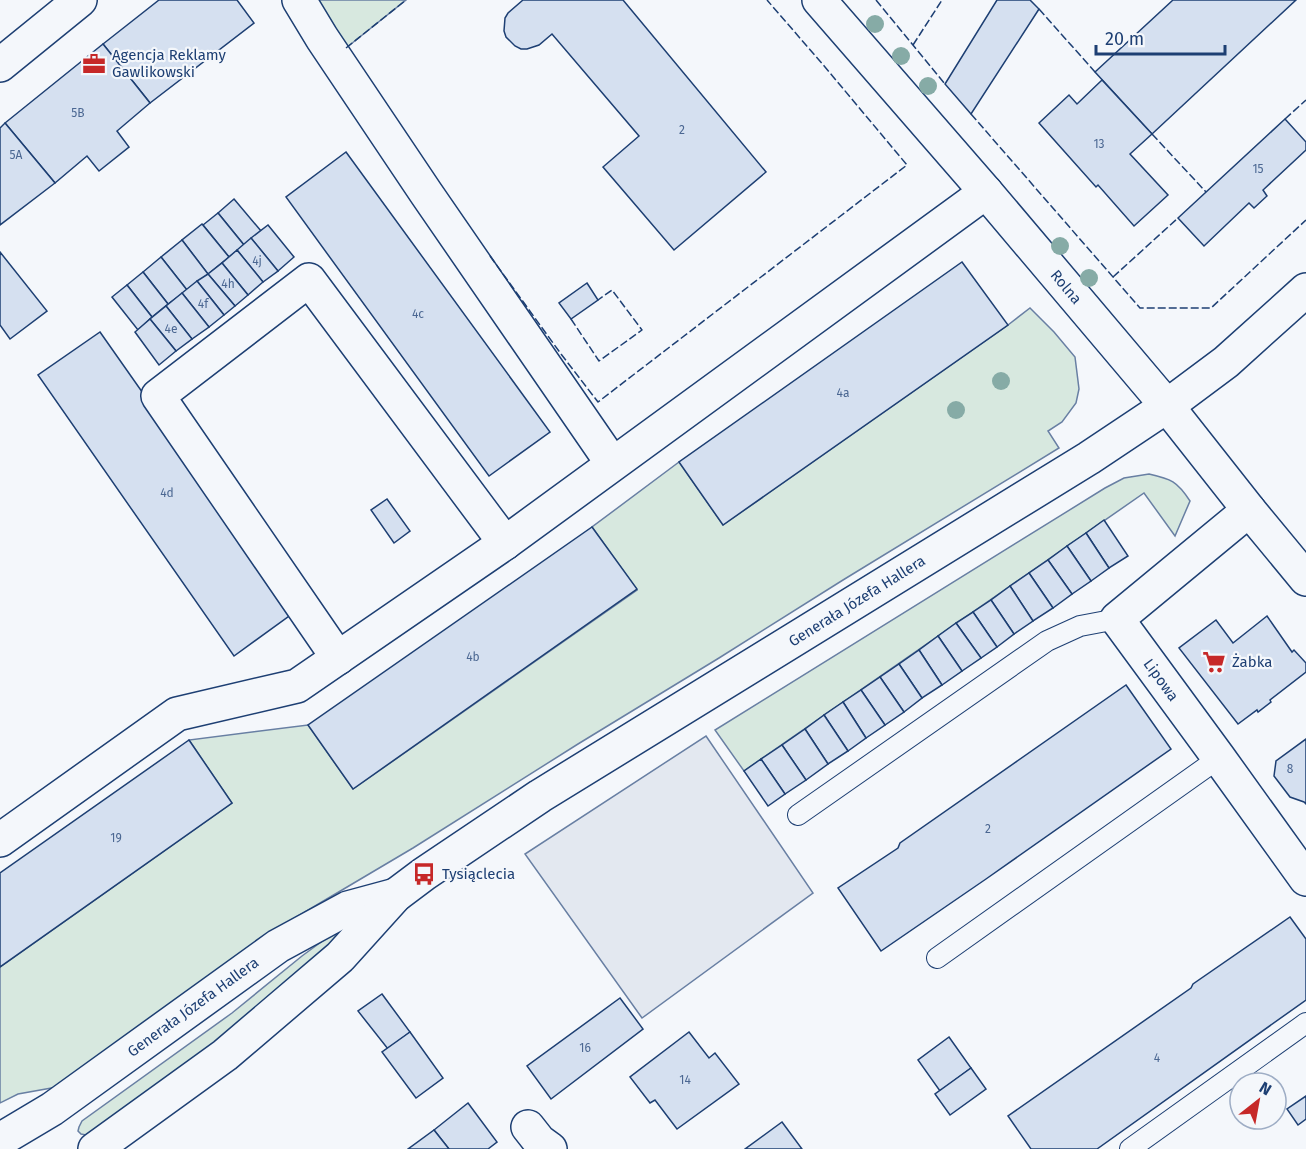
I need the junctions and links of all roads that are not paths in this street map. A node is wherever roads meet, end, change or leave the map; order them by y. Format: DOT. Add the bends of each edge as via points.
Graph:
graph roads {
  1 [pos="80,0"];
  2 [pos="299,0"];
  3 [pos="819,0"];
  4 [pos="0,65"];
  5 [pos="986,192"];
  6 [pos="1306,290"];
  7 [pos="1167,406"];
  8 [pos="612,464"];
  9 [pos="1249,510"];
  10 [pos="505,543"];
  11 [pos="1306,579"];
  12 [pos="1117,619"];
  13 [pos="338,658"];
  14 [pos="1219,758"];
  15 [pos="798,815"];
  16 [pos="0,840"];
  17 [pos="1306,879"];
  18 [pos="396,895"];
  19 [pos="937,958"];
  20 [pos="1306,1023"];
  21 [pos="0,1140"];
  22 [pos="95,1149"];
  23 [pos="1130,1149"];
  1 -- 4 [label="street"];
  2 -- 8 [label="street"];
  3 -- 5 [label="street, Rolna"];
  5 -- 7 [label="street, Rolna"];
  5 -- 8 [label="street"];
  6 -- 7 [label="street, Generała Józefa Hallera" via="1226,362"];
  7 -- 9 [label="street, Rolna"];
  7 -- 18 [label="street, Generała Józefa Hallera" via="540,796"];
  8 -- 10 [label="street"];
  9 -- 11 [label="street, Rolna"];
  9 -- 12 [label="street"];
  10 -- 13 [label="street"];
  10 -- 13 [label="street" via="309,280 158,396"];
  12 -- 14 [label="street, Lipowa"];
  12 -- 15 [label="lane" via="1080,626 1047,641"];
  13 -- 16 [label="street" via="297,686 177,714"];
  14 -- 17 [label="street, Lipowa"];
  14 -- 19 [label="lane"];
  18 -- 21 [label="street, Generała Józefa Hallera" via="348,908 278,946 52,1109"];
  18 -- 22 [label="street, Generała Józefa Hallera" via="340,957 225,1055"];
  20 -- 23 [label="lane"];
}
